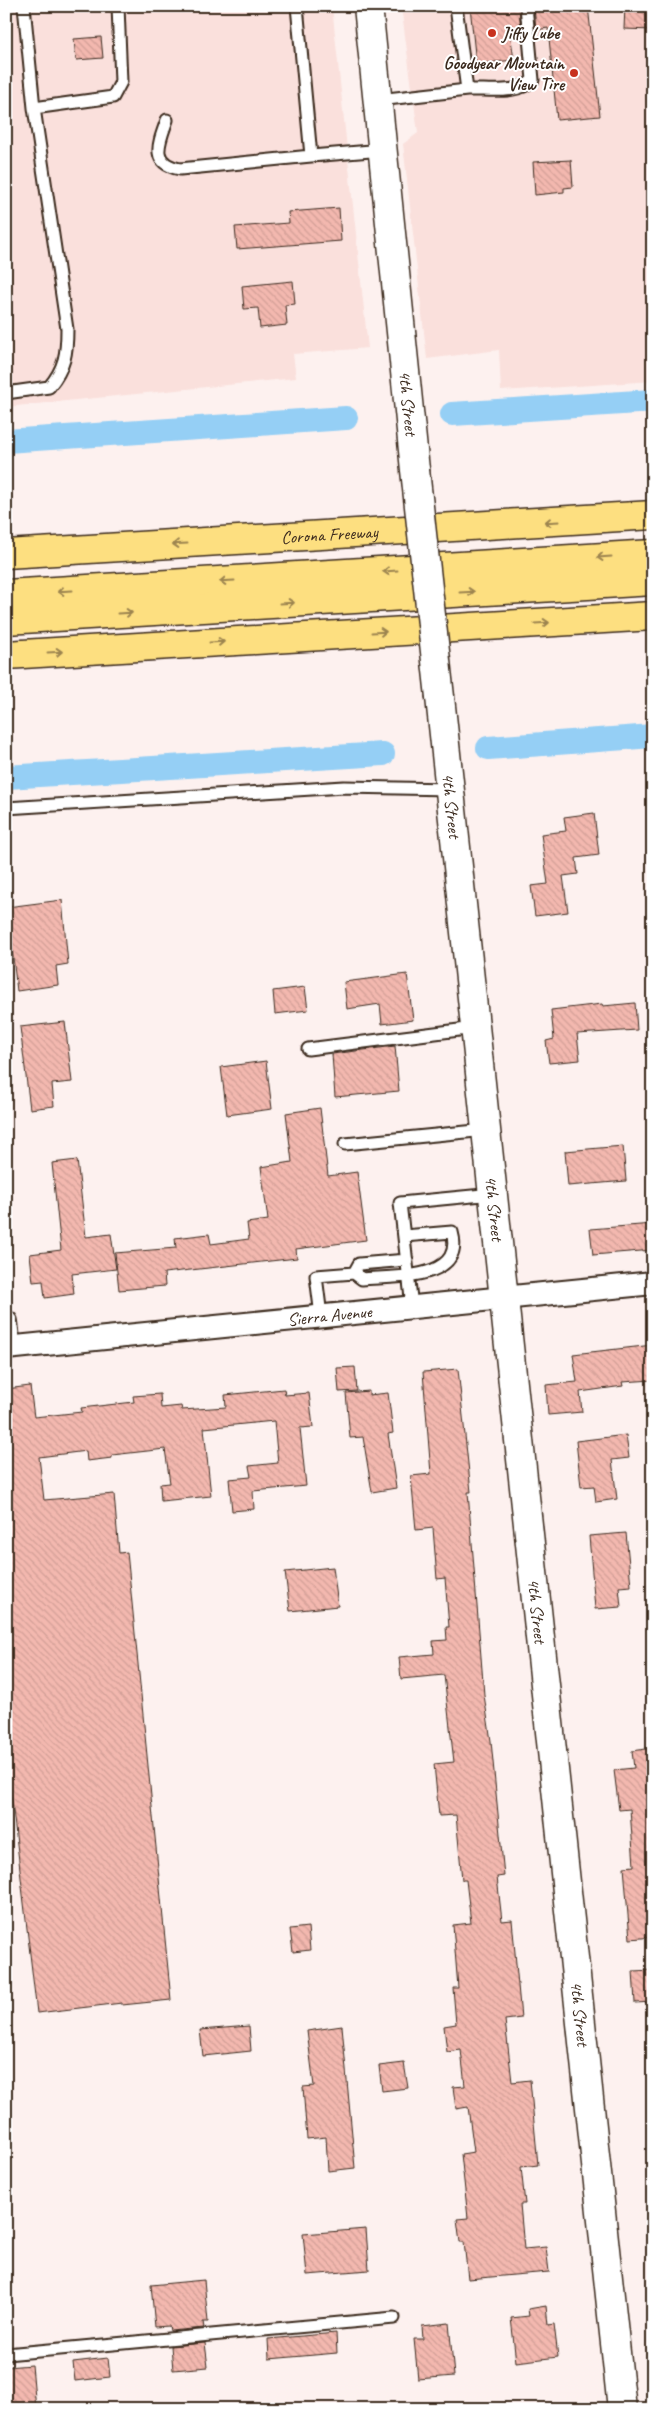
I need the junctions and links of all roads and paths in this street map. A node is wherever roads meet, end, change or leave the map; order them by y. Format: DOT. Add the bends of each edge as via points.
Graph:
graph roads {
  1 [pos="24,6"];
  2 [pos="118,6"];
  3 [pos="297,6"];
  4 [pos="368,6"];
  5 [pos="456,6"];
  6 [pos="526,6"];
  7 [pos="467,90"];
  8 [pos="378,100"];
  9 [pos="34,108"];
  10 [pos="167,120"];
  11 [pos="383,150"];
  12 [pos="311,156"];
  13 [pos="6,394"];
  14 [pos="653,515"];
  15 [pos="6,554"];
  16 [pos="653,554"];
  17 [pos="653,581"];
  18 [pos="6,594"];
  19 [pos="653,616"];
  20 [pos="6,620"];
  21 [pos="6,655"];
  22 [pos="449,784"];
  23 [pos="6,808"];
  24 [pos="475,1028"];
  25 [pos="308,1049"];
  26 [pos="486,1130"];
  27 [pos="345,1144"];
  28 [pos="493,1194"];
  29 [pos="404,1236"];
  30 [pos="407,1260"];
  31 [pos="354,1273"];
  32 [pos="408,1274"];
  33 [pos="653,1282"];
  34 [pos="504,1298"];
  35 [pos="412,1307"];
  36 [pos="321,1316"];
  37 [pos="6,1322"];
  38 [pos="8,1348"];
  39 [pos="394,2318"];
  40 [pos="6,2354"];
  41 [pos="622,2409"];
  1 -- 9 [label="lane"];
  2 -- 9 [label="lane" via="121,82 113,97"];
  3 -- 12 [label="lane"];
  4 -- 8 [label="street, 4th Street"];
  5 -- 7 [label="lane"];
  6 -- 7 [label="lane" via="533,80 516,88"];
  7 -- 8 [label="lane"];
  8 -- 11 [label="street, 4th Street"];
  9 -- 13 [label="lane" via="67,329 67,356 60,375 49,387"];
  10 -- 12 [label="lane" via="158,150 168,167 180,169"];
  11 -- 12 [label="lane"];
  11 -- 22 [label="street, 4th Street, bridge"];
  14 -- 15 [label="highway, Corona Freeway, one-way"];
  16 -- 18 [label="highway, one-way"];
  20 -- 17 [label="highway, one-way"];
  21 -- 19 [label="highway, one-way"];
  22 -- 23 [label="lane" via="344,787"];
  22 -- 24 [label="street, 4th Street"];
  24 -- 25 [label="lane"];
  24 -- 26 [label="street, 4th Street"];
  26 -- 27 [label="lane"];
  26 -- 28 [label="street, 4th Street"];
  28 -- 29 [label="lane" via="400,1203"];
  28 -- 34 [label="street, 4th Street"];
  29 -- 30 [label="lane"];
  29 -- 32 [label="lane" via="452,1232 456,1245 450,1260 435,1271"];
  30 -- 31 [label="lane" via="359,1264"];
  30 -- 32 [label="lane"];
  31 -- 32 [label="lane" via="362,1279"];
  31 -- 36 [label="lane" via="316,1276"];
  32 -- 35 [label="lane"];
  33 -- 34 [label="street, Sierra Avenue"];
  34 -- 35 [label="street, Sierra Avenue"];
  34 -- 41 [label="street, 4th Street"];
  35 -- 36 [label="street, Sierra Avenue"];
  36 -- 38 [label="street, Sierra Avenue"];
  37 -- 38 [label="street"];
  39 -- 40 [label="lane"];
}
